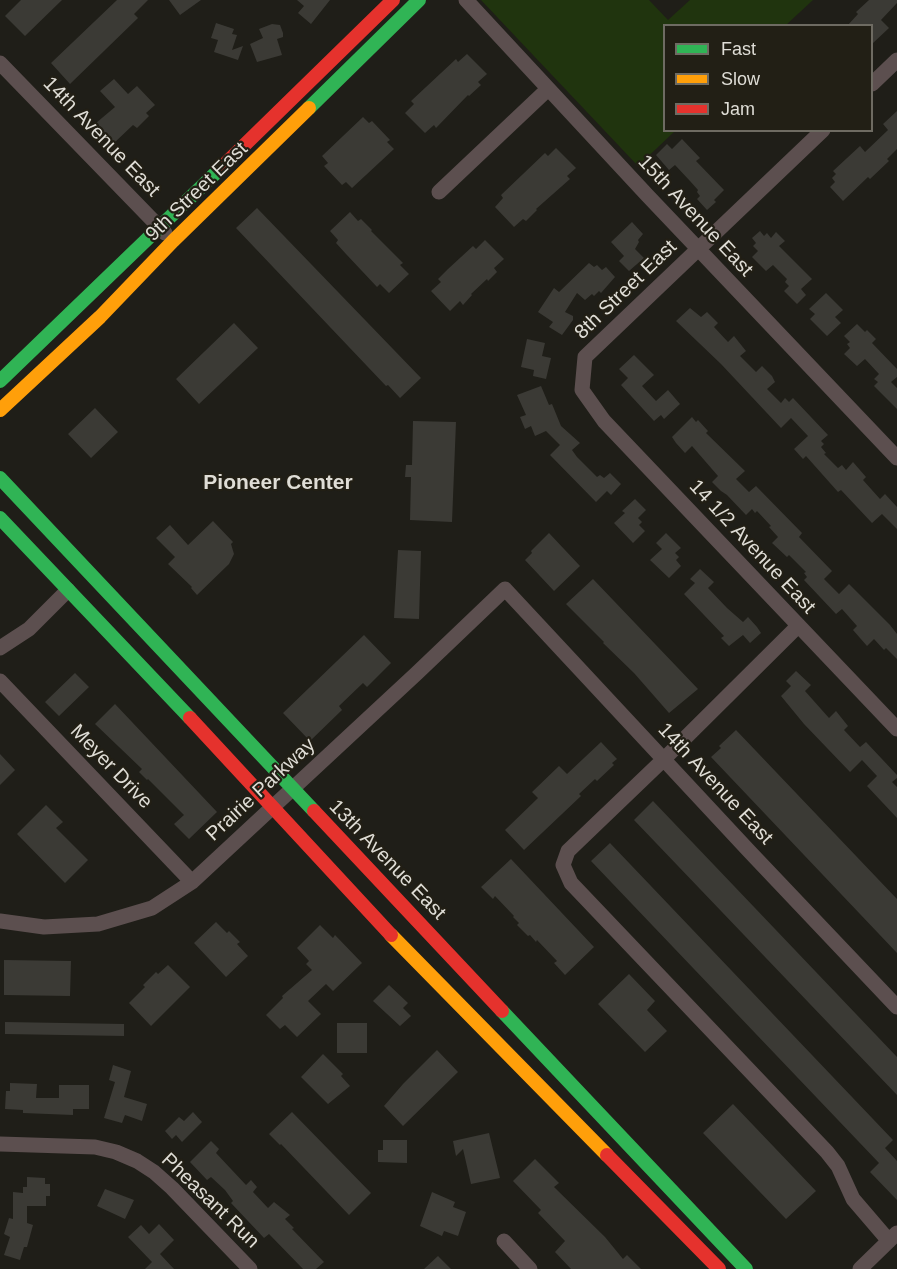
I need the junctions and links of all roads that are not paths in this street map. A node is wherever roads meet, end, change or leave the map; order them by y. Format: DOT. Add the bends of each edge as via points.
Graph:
graph roads {
  1 [pos="393,0"];
  2 [pos="419,0"];
  3 [pos="466,0"];
  4 [pos="897,60"];
  5 [pos="0,63"];
  6 [pos="873,83"];
  7 [pos="548,89"];
  8 [pos="821,132"];
  9 [pos="439,192"];
  10 [pos="160,227"];
  11 [pos="173,241"];
  12 [pos="698,250"];
  13 [pos="0,381"];
  14 [pos="582,390"];
  15 [pos="0,410"];
  16 [pos="897,458"];
  17 [pos="0,478"];
  18 [pos="0,519"];
  19 [pos="505,589"];
  20 [pos="68,590"];
  21 [pos="798,626"];
  22 [pos="0,648"];
  23 [pos="0,681"];
  24 [pos="897,729"];
  25 [pos="663,760"];
  26 [pos="293,789"];
  27 [pos="272,808"];
  28 [pos="192,882"];
  29 [pos="0,921"];
  30 [pos="897,1007"];
  31 [pos="0,1144"];
  32 [pos="893,1237"];
  33 [pos="504,1241"];
  34 [pos="250,1269"];
  35 [pos="530,1269"];
  36 [pos="719,1269"];
  37 [pos="747,1269"];
  38 [pos="860,1269"];
  1 -- 10 [label="main road, 9th Street East"];
  2 -- 11 [label="main road, 9th Street East"];
  3 -- 7 [label="street, 15th Avenue East"];
  4 -- 6 [label="street"];
  5 -- 10 [label="street, 14th Avenue East"];
  7 -- 9 [label="street"];
  7 -- 12 [label="street, 15th Avenue East"];
  8 -- 12 [label="street, 8th Street East"];
  10 -- 11 [label="street, 14th Avenue East"];
  10 -- 13 [label="main road, 9th Street East"];
  11 -- 15 [label="main road, 9th Street East" via="100,317"];
  12 -- 14 [label="street, 8th Street East" via="585,357"];
  12 -- 16 [label="street, 15th Avenue East"];
  14 -- 21 [label="street, 14 1/2 Avenue East" via="604,421"];
  17 -- 26 [label="main road, 13th Avenue East"];
  18 -- 20 [label="main road"];
  19 -- 25 [label="street, 14th Avenue East"];
  19 -- 26 [label="street, Prairie Parkway"];
  20 -- 22 [label="street" via="29,629"];
  20 -- 27 [label="main road"];
  21 -- 24 [label="street, 14 1/2 Avenue East"];
  21 -- 25 [label="street"];
  23 -- 28 [label="street, Meyer Drive"];
  25 -- 30 [label="street, 14th Avenue East"];
  25 -- 32 [label="street" via="568,851 563,865 571,883 827,1152 853,1199"];
  26 -- 27 [label="street, Prairie Parkway"];
  26 -- 37 [label="main road, 13th Avenue East"];
  27 -- 28 [label="street, Prairie Parkway"];
  27 -- 36 [label="main road" via="374,919"];
  28 -- 29 [label="street, Prairie Parkway" via="152,908 98,924 44,927"];
  31 -- 34 [label="street, Pheasant Run" via="95,1147 137,1161 172,1188"];
  32 -- 38 [label="street"];
  33 -- 35 [label="street"];
}
